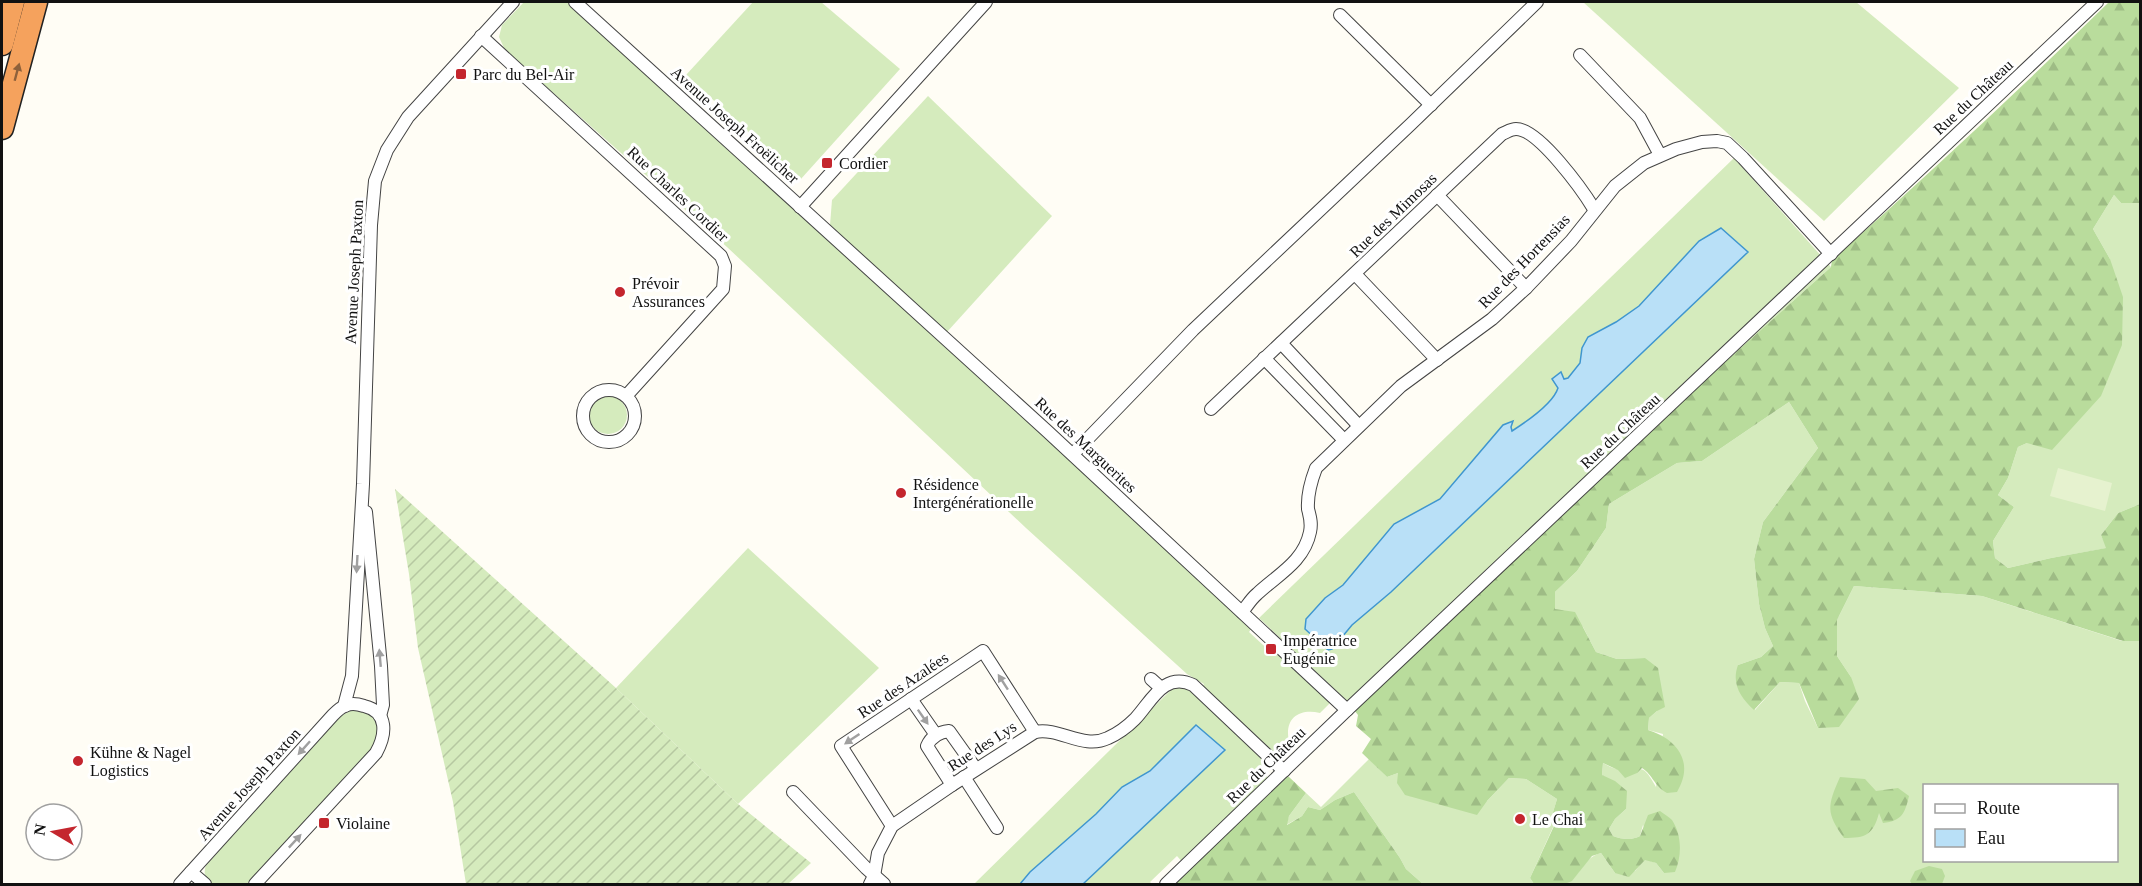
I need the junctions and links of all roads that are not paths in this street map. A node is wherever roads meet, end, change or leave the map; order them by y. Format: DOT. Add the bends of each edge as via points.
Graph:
graph roads {
  1 [pos="13,2"];
  2 [pos="36,2"];
  3 [pos="513,2"];
  4 [pos="575,2"];
  5 [pos="986,2"];
  6 [pos="1537,2"];
  7 [pos="2097,2"];
  8 [pos="1340,15"];
  9 [pos="481,36"];
  10 [pos="2,44"];
  11 [pos="1580,55"];
  12 [pos="1431,105"];
  13 [pos="2,128"];
  14 [pos="1660,155"];
  15 [pos="1437,195"];
  16 [pos="800,207"];
  17 [pos="1594,210"];
  18 [pos="1831,254"];
  19 [pos="1355,274"];
  20 [pos="1526,288"];
  21 [pos="1281,344"];
  22 [pos="1264,358"];
  23 [pos="1437,360"];
  24 [pos="627,395"];
  25 [pos="1211,409"];
  26 [pos="1359,426"];
  27 [pos="1344,440"];
  28 [pos="1072,454"];
  29 [pos="363,484"];
  30 [pos="1242,612"];
  31 [pos="1151,679"];
  32 [pos="1161,688"];
  33 [pos="911,699"];
  34 [pos="344,706"];
  35 [pos="1347,710"];
  36 [pos="380,716"];
  37 [pos="1035,732"];
  38 [pos="936,735"];
  39 [pos="976,769"];
  40 [pos="1284,771"];
  41 [pos="964,777"];
  42 [pos="952,785"];
  43 [pos="793,792"];
  44 [pos="892,826"];
  45 [pos="997,828"];
  46 [pos="191,872"];
  47 [pos="876,882"];
  48 [pos="180,885"];
  49 [pos="205,885"];
  50 [pos="255,885"];
  51 [pos="1166,885"];
  1 -- 10 [label="highway"];
  13 -- 2 [label="highway, one-way"];
  3 -- 9 [label="street, Avenue Joseph Paxton"];
  4 -- 16 [label="street, Avenue Joseph Froëlicher"];
  5 -- 16 [label="street, Avenue Joseph Froëlicher"];
  6 -- 12 [label="street"];
  7 -- 18 [label="street, Rue du Château"];
  8 -- 12 [label="street"];
  9 -- 24 [label="street, Rue Charles Cordier" via="721,256 726,266 723,289"];
  9 -- 29 [label="street, Avenue Joseph Paxton" via="408,117 387,150 375,181"];
  11 -- 14 [label="street" via="1640,118"];
  12 -- 28 [label="street" via="1193,330"];
  14 -- 17 [label="street, Rue des Hortensias" via="1636,168"];
  14 -- 18 [label="street, Rue des Hortensias" via="1702,142 1727,143"];
  15 -- 17 [label="street, Rue des Mimosas" via="1502,134 1518,129 1553,154"];
  15 -- 19 [label="street, Rue des Mimosas"];
  15 -- 20 [label="street"];
  16 -- 28 [label="street, Rue des Marguerites"];
  17 -- 20 [label="street, Rue des Hortensias" via="1571,241"];
  18 -- 35 [label="street, Rue du Château"];
  19 -- 21 [label="street, Rue des Mimosas"];
  19 -- 23 [label="street"];
  20 -- 23 [label="street, Rue des Hortensias"];
  21 -- 22 [label="street, Rue des Mimosas"];
  21 -- 26 [label="street"];
  22 -- 25 [label="street, Rue des Mimosas"];
  22 -- 27 [label="street"];
  23 -- 26 [label="street, Rue des Hortensias" via="1401,386"];
  24 -- 24 [label="street" via="610,389 593,395 583,410 591,435 612,442 628,435 636,420"];
  26 -- 27 [label="street, Rue des Hortensias"];
  27 -- 30 [label="street, Rue des Hortensias" via="1316,468 1310,482 1310,533 1302,551"];
  28 -- 30 [label="street, Rue des Marguerites"];
  29 -- 34 [label="street, Avenue Joseph Paxton, one-way" via="352,675"];
  36 -- 29 [label="street, Avenue Joseph Paxton, one-way" via="381,666"];
  30 -- 35 [label="street, Rue des Marguerites"];
  31 -- 32 [label="street"];
  32 -- 37 [label="street, Rue des Lys" via="1133,721 1106,739 1090,742 1051,731"];
  32 -- 40 [label="street" via="1180,681 1192,685"];
  37 -- 33 [label="street, Rue des Azalées, one-way" via="983,651"];
  33 -- 38 [label="street, one-way"];
  33 -- 44 [label="street, Rue des Azalées, one-way" via="841,746"];
  34 -- 36 [label="street" via="367,706"];
  34 -- 46 [label="street, Avenue Joseph Paxton, one-way"];
  35 -- 40 [label="street, Rue du Château"];
  50 -- 36 [label="street, Avenue Joseph Paxton, one-way" via="376,753 384,734"];
  37 -- 39 [label="street, Rue des Lys"];
  38 -- 39 [label="street" via="949,731"];
  38 -- 42 [label="street" via="927,746"];
  39 -- 41 [label="street, Rue des Lys"];
  40 -- 51 [label="street, Rue du Château"];
  41 -- 42 [label="street, Rue des Lys"];
  41 -- 45 [label="street"];
  42 -- 44 [label="street, Rue des Lys"];
  43 -- 47 [label="street"];
  44 -- 47 [label="street, Rue des Lys" via="878,853"];
  46 -- 48 [label="street, Avenue Joseph Paxton"];
  46 -- 49 [label="street"];
}
